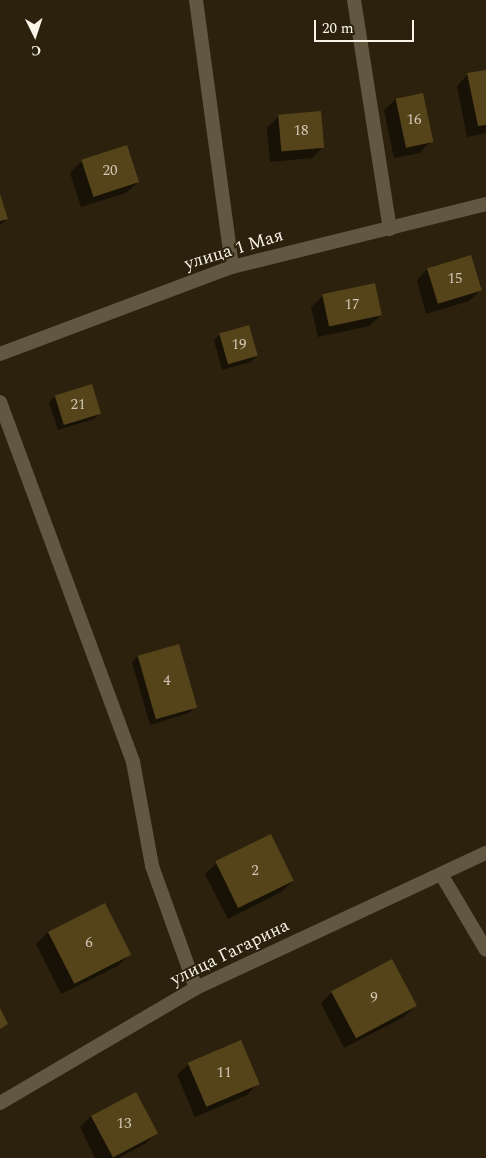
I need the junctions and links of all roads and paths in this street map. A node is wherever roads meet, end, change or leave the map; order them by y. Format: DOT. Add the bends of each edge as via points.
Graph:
graph roads {
  1 [pos="196,0"];
  2 [pos="354,0"];
  3 [pos="486,204"];
  4 [pos="390,228"];
  5 [pos="232,267"];
  6 [pos="0,354"];
  7 [pos="0,402"];
  8 [pos="486,853"];
  9 [pos="441,874"];
  10 [pos="486,950"];
  11 [pos="196,988"];
  12 [pos="0,1103"];
  1 -- 5 [label="street"];
  2 -- 4 [label="street"];
  3 -- 4 [label="street, улица 1 Мая"];
  4 -- 5 [label="street, улица 1 Мая"];
  5 -- 6 [label="street, улица 1 Мая"];
  7 -- 11 [label="street" via="133,762 152,866"];
  8 -- 9 [label="street, улица Гагарина"];
  9 -- 10 [label="street"];
  9 -- 11 [label="street, улица Гагарина"];
  11 -- 12 [label="street, улица Гагарина"];
}
